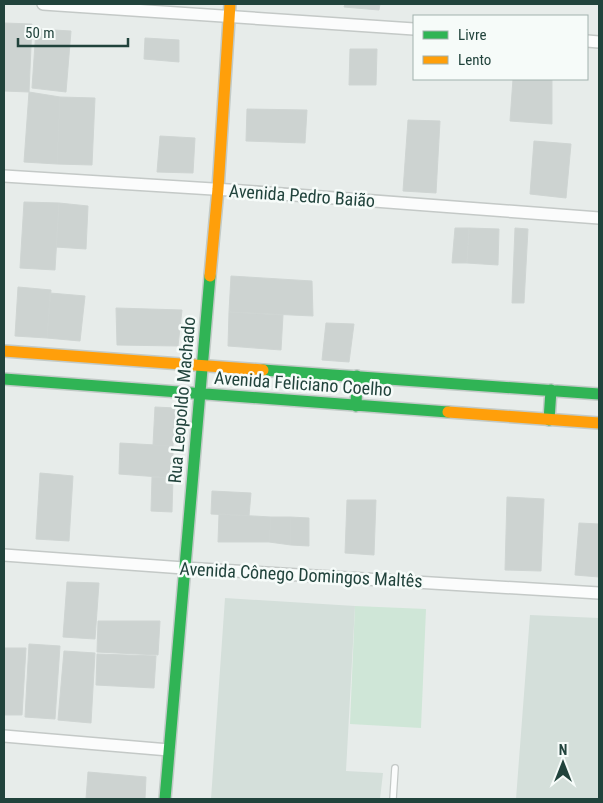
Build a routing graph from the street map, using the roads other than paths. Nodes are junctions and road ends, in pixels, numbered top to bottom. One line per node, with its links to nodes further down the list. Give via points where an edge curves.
1 (43, 4): 3 (street)
2 (230, 4): 3 (street, Rua Leopoldo Machado)
3 (229, 16): 4 (street); 6 (street, Rua Leopoldo Machado)
4 (413, 29)
5 (4, 176): 6 (street, Avenida Pedro Baião)
6 (218, 189): 7 (street, Avenida Pedro Baião); 9 (street, Rua Leopoldo Machado)
7 (599, 218)
8 (4, 351): 9 (street, Avenida Feliciano Coelho)
9 (202, 365): 10 (street, Avenida Feliciano Coelho); 13 (street, Rua Leopoldo Machado)
10 (357, 376): 12 (street, Avenida Feliciano Coelho); 15 (street)
11 (4, 379): 13 (street, Avenida Feliciano Coelho)
12 (551, 390): 14 (street, Avenida Feliciano Coelho); 16 (street)
13 (200, 394): 15 (street, Avenida Feliciano Coelho); 19 (street, Rua Leopoldo Machado)
14 (599, 394)
15 (356, 406): 16 (street, Avenida Feliciano Coelho)
16 (549, 420): 17 (street, Avenida Feliciano Coelho)
17 (599, 423)
18 (4, 554): 19 (street, Avenida Cônego Domingos Maltês)
19 (184, 568): 20 (street, Avenida Cônego Domingos Maltês); 22 (street, Rua Leopoldo Machado)
20 (599, 593)
21 (4, 736): 22 (street)
22 (169, 750): 24 (street, Rua Leopoldo Machado)
23 (395, 768): 25 (lane)
24 (165, 799)
25 (393, 799)

